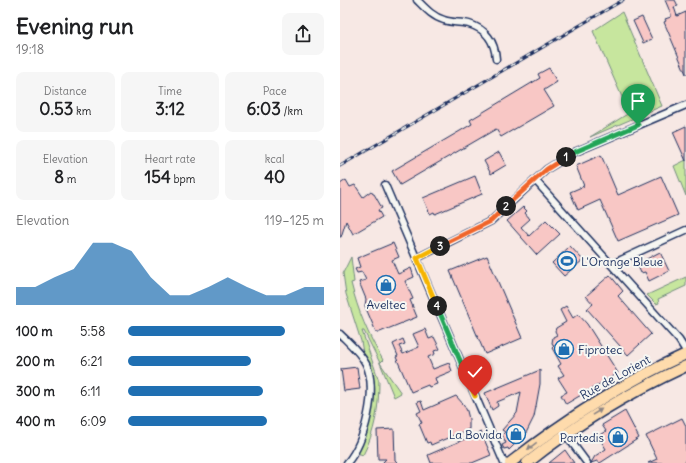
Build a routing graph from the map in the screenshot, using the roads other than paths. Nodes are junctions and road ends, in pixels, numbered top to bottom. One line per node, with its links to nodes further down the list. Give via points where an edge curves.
1 (417, 0): 2 (street, via 439,18 470,24 483,32 491,41)
2 (496, 59)
3 (686, 105): 4 (street, via 577,151 551,166)
4 (535, 180): 7 (street, via 491,221); 8 (street)
5 (384, 185): 7 (street)
6 (686, 230): 8 (street)
7 (417, 258): 15 (street)
8 (612, 264): 10 (street)
9 (340, 334): 14 (street, via 357,350 366,364 370,392 369,410 362,434 353,456)
10 (686, 351)
11 (686, 354): 13 (main road, Rue de Lorient, via 634,380)
12 (686, 366): 13 (main road, Rue de Lorient, one-way to 12)
13 (562, 429): 16 (main road, Rue de Lorient, one-way to 16); 17 (main road, Rue de Lorient); 18 (street)
14 (347, 463)
15 (504, 463)
16 (510, 463)
17 (527, 463)
18 (587, 463)

